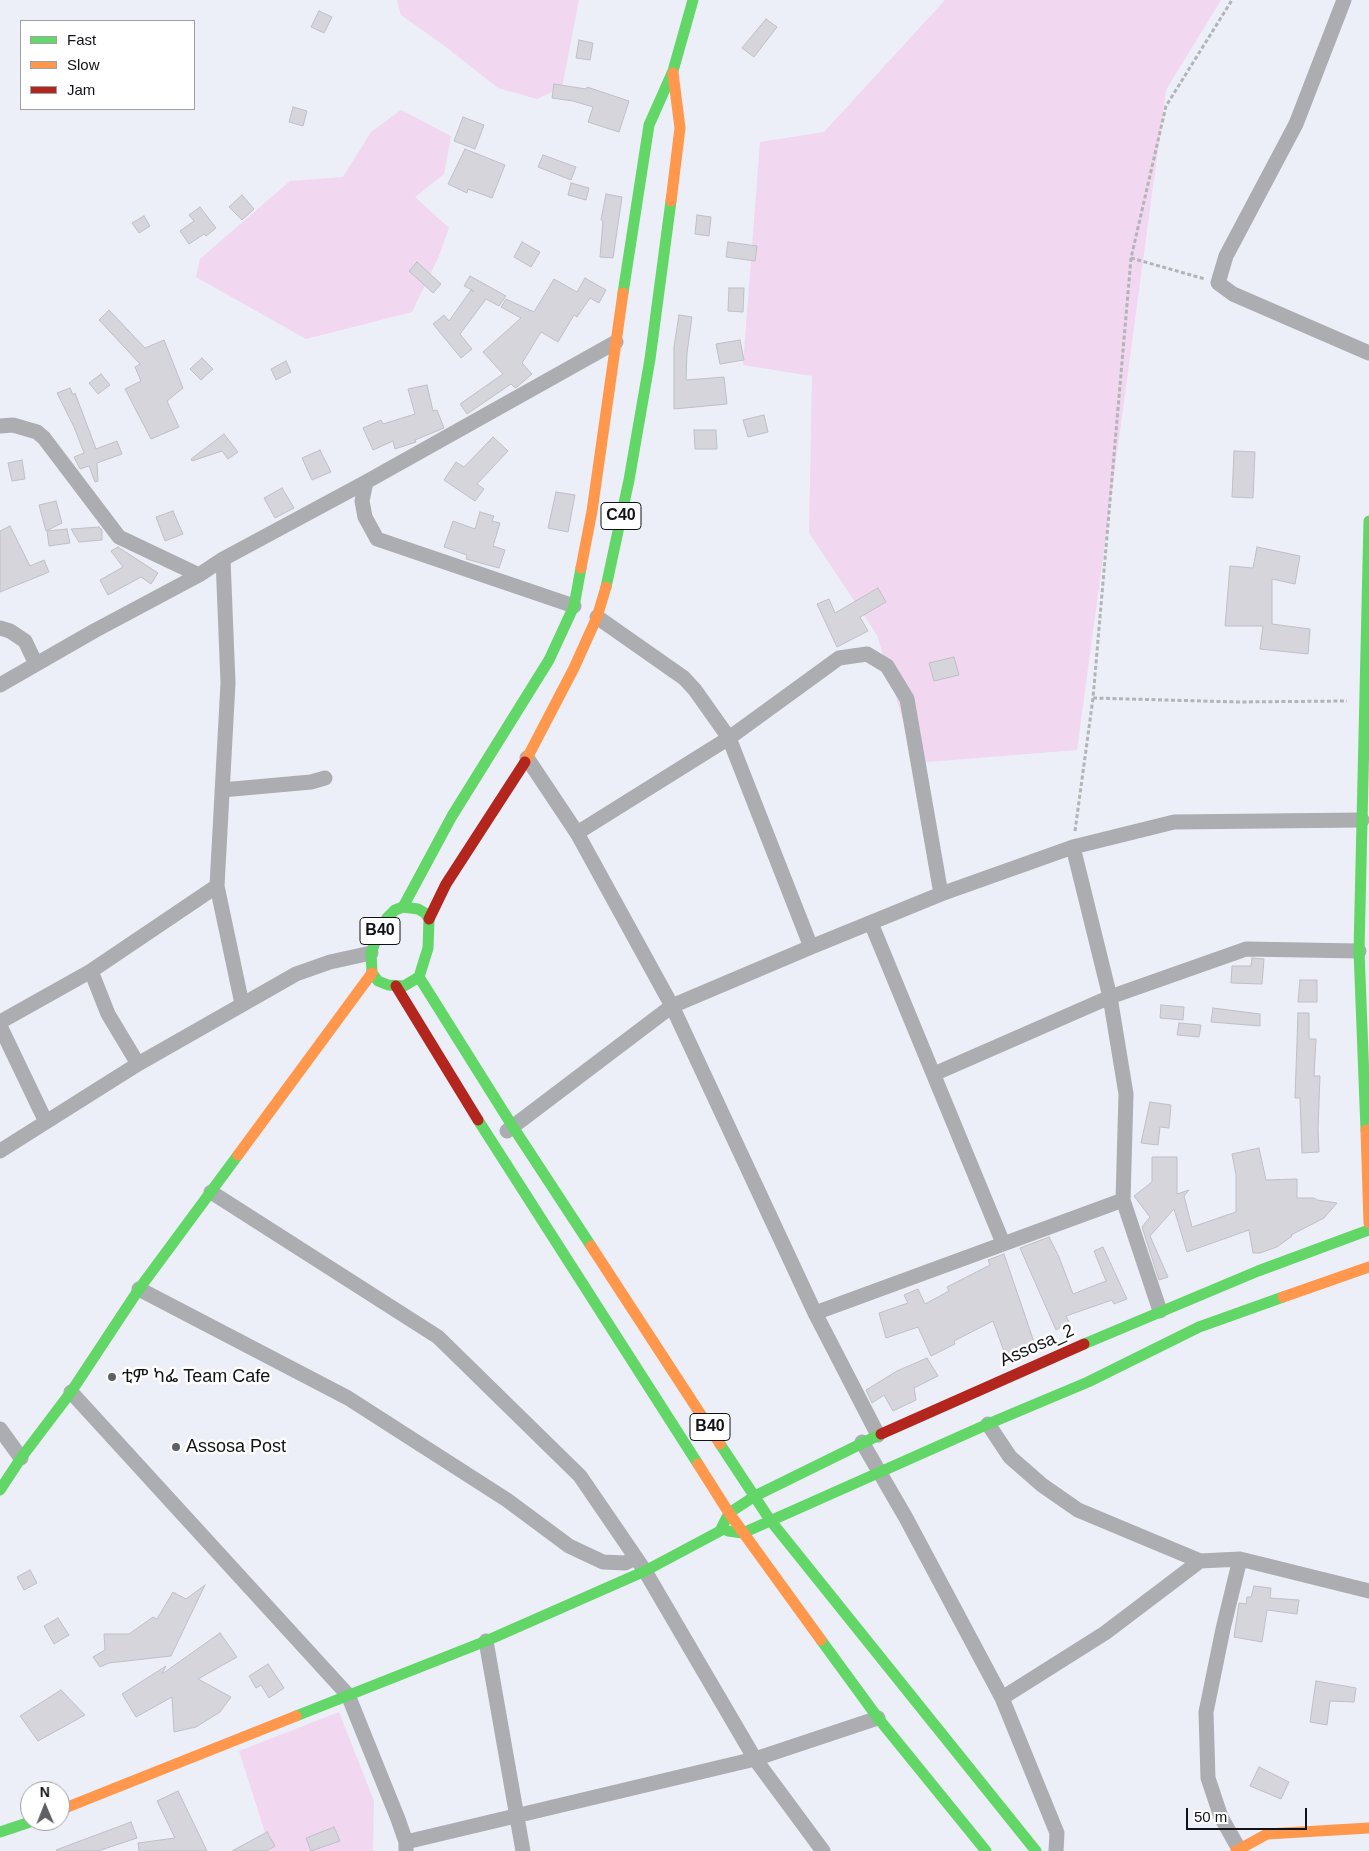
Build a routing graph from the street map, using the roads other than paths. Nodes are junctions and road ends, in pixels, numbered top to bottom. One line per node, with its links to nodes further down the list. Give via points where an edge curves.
1 (693, 0): 3 (main road, C40)
2 (1344, 0): 5 (street, via 1296,124 1226,256 1218,283 1232,294)
3 (673, 71): 4 (main road, C40, via 649,126); 8 (main road, C40, via 680,128 650,359)
4 (616, 342): 7 (street); 8 (main road, C40)
5 (1369, 353)
6 (0, 426): 11 (street, via 38,432 119,536)
7 (366, 482): 10 (street); 12 (street, via 362,501 364,517 377,539)
8 (607, 513): 12 (main road, C40); 13 (main road, C40, via 610,571)
9 (1369, 521): 16 (main road)
10 (223, 559): 11 (street); 21 (street, via 228,683)
11 (198, 575): 15 (street)
12 (574, 606): 28 (main road, C40, via 549,660 452,816)
13 (597, 617): 18 (street, via 684,678); 19 (main road, C40)
14 (0, 628): 15 (street, via 25,642)
15 (36, 664): 17 (street)
16 (1367, 666): 22 (main road)
17 (0, 685)
18 (729, 738): 23 (street); 26 (street, via 839,658 867,654 887,666 907,699); 31 (street)
19 (527, 758): 23 (street); 29 (main road, C40, via 446,884)
20 (325, 778): 21 (street)
21 (222, 790): 25 (street)
22 (1362, 820): 24 (street, via 1174,822); 27 (main road)
23 (577, 833): 40 (street)
24 (1073, 846): 26 (street); 38 (street)
25 (217, 886): 34 (street); 39 (street)
26 (941, 894): 30 (street)
27 (1365, 900): 32 (main road)
28 (403, 907): 29 (main road, B40, via 418,909); 33 (main road, B40, via 387,918)
29 (429, 919): 36 (main road, via 428,948)
30 (871, 923): 31 (street); 44 (street)
31 (811, 947): 40 (street)
32 (1359, 951): 38 (street, via 1246,949); 51 (main road)
33 (371, 954): 35 (main road, B40); 39 (street, via 330,962 296,974)
34 (91, 971): 41 (street); 43 (street, via 108,1014)
35 (372, 973): 37 (main road, via 378,981); 49 (main road)
36 (419, 977): 37 (main road, via 411,983); 46 (main road, B40)
37 (396, 986): 47 (main road, B40)
38 (1110, 997): 44 (street); 50 (street, via 1126,1094)
39 (242, 1004): 43 (street)
40 (672, 1006): 46 (street); 57 (street)
41 (0, 1022)
42 (0, 1026): 45 (street)
43 (138, 1064): 45 (street)
44 (934, 1074): 53 (street)
45 (46, 1122): 48 (street)
46 (513, 1127): 47 (street); 66 (main road, B40)
47 (492, 1142): 67 (main road, B40)
48 (0, 1151)
49 (211, 1192): 55 (main road); 71 (street, via 438,1338 580,1476)
50 (1123, 1200): 53 (street); 56 (street)
51 (1369, 1224)
52 (1369, 1230): 56 (main road, Assosa_2)
53 (1003, 1243): 57 (street)
54 (1369, 1266): 59 (main road, via 1199,1327 1088,1382)
55 (139, 1290): 58 (main road); 71 (street, via 348,1398 507,1500 569,1546 603,1562 625,1563)
56 (1160, 1311): 61 (main road, Assosa_2)
57 (815, 1313): 61 (street)
58 (71, 1392): 63 (main road); 77 (street)
59 (988, 1424): 64 (main road); 73 (street, via 1010,1457 1078,1510)
60 (0, 1429): 63 (street)
61 (878, 1435): 62 (main road, Assosa_2)
62 (862, 1442): 64 (street); 66 (main road, Assosa_2)
63 (22, 1458): 65 (main road)
64 (879, 1472): 68 (main road); 78 (street)
65 (0, 1490)
66 (755, 1496): 67 (main road, Assosa_2); 68 (main road, B40)
67 (729, 1513): 69 (main road); 70 (main road, B40)
68 (770, 1520): 70 (main road); 91 (main road, B40)
69 (720, 1530): 70 (main road); 74 (main road)
70 (743, 1533): 79 (main road, B40)
71 (635, 1558): 74 (street)
72 (1240, 1559): 73 (street); 75 (street); 87 (street, via 1206,1712 1208,1778 1221,1816)
73 (1200, 1561): 78 (street, via 1105,1633)
74 (645, 1571): 76 (main road); 80 (street)
75 (1369, 1592)
76 (486, 1641): 77 (main road); 82 (street)
77 (348, 1695): 81 (main road); 86 (street, via 398,1819)
78 (1002, 1698): 92 (street, via 1057,1833)
79 (878, 1718): 80 (street); 90 (main road, B40)
80 (756, 1759): 82 (street); 89 (street)
81 (70, 1806)
82 (518, 1815): 86 (street); 88 (street)
83 (20, 1826): 85 (main road)
84 (1369, 1828): 87 (main road, via 1267,1834)
85 (0, 1832)
86 (406, 1847)
87 (1238, 1850)
88 (523, 1851)
89 (823, 1851)
90 (986, 1851)
91 (1036, 1851)
92 (1056, 1851)

